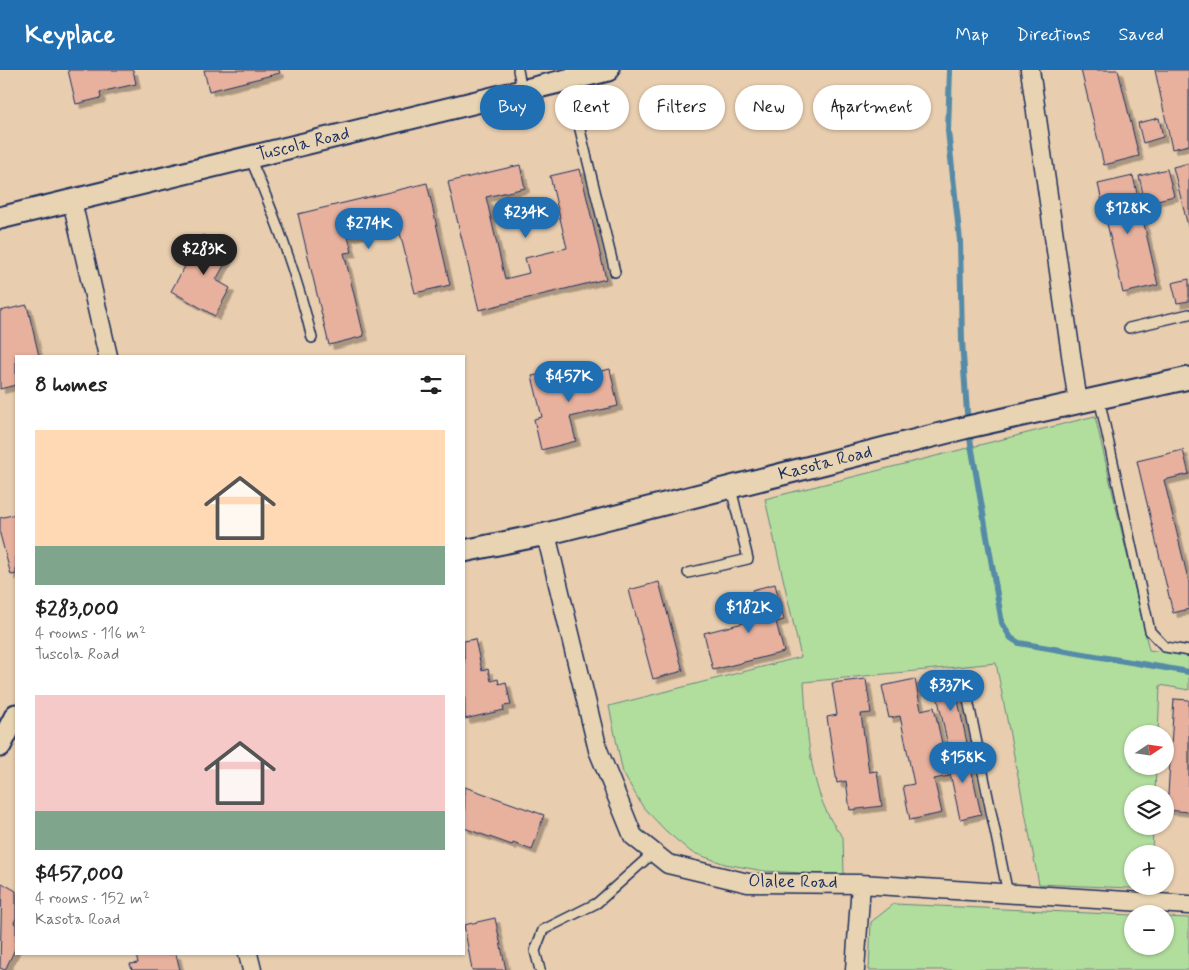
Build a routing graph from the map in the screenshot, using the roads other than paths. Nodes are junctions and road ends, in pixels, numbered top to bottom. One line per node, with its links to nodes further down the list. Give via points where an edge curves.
1 (518, 70): 5 (lane)
2 (608, 70): 4 (street, Tuscola Road)
3 (1030, 70): 18 (street)
4 (568, 80): 6 (street, Tuscola Road); 11 (lane)
5 (521, 85)
6 (545, 85)
7 (480, 100): 8 (street, Tuscola Road)
8 (250, 158): 9 (street, Tuscola Road); 14 (lane, via 285,242)
9 (72, 201): 10 (street, Tuscola Road); 15 (street)
10 (0, 218)
11 (615, 272)
12 (1189, 314): 13 (lane)
13 (1128, 328)
14 (312, 338)
15 (108, 355)
16 (1189, 378): 17 (street, Kasota Road)
17 (1099, 398): 18 (street, Kasota Road); 23 (lane, via 1150,631 1165,647)
18 (1078, 403): 19 (street, Kasota Road, via 968,427)
19 (731, 487): 20 (street, Kasota Road); 22 (lane, via 748,559)
20 (546, 534): 21 (street, Kasota Road); 27 (street, Olalee Road, via 598,750 634,836)
21 (465, 551)
22 (688, 573)
23 (1189, 650)
24 (966, 690): 29 (lane)
25 (15, 717): 26 (street)
26 (0, 746)
27 (654, 852): 28 (street, Olalee Road, via 668,864 748,883); 33 (lane, via 598,903 543,930 535,951)
28 (861, 884): 29 (street, Olalee Road); 34 (street)
29 (1008, 894): 30 (street, Olalee Road)
30 (1189, 905)
31 (248, 955): 32 (street)
32 (252, 970)
33 (540, 970)
34 (854, 970)

